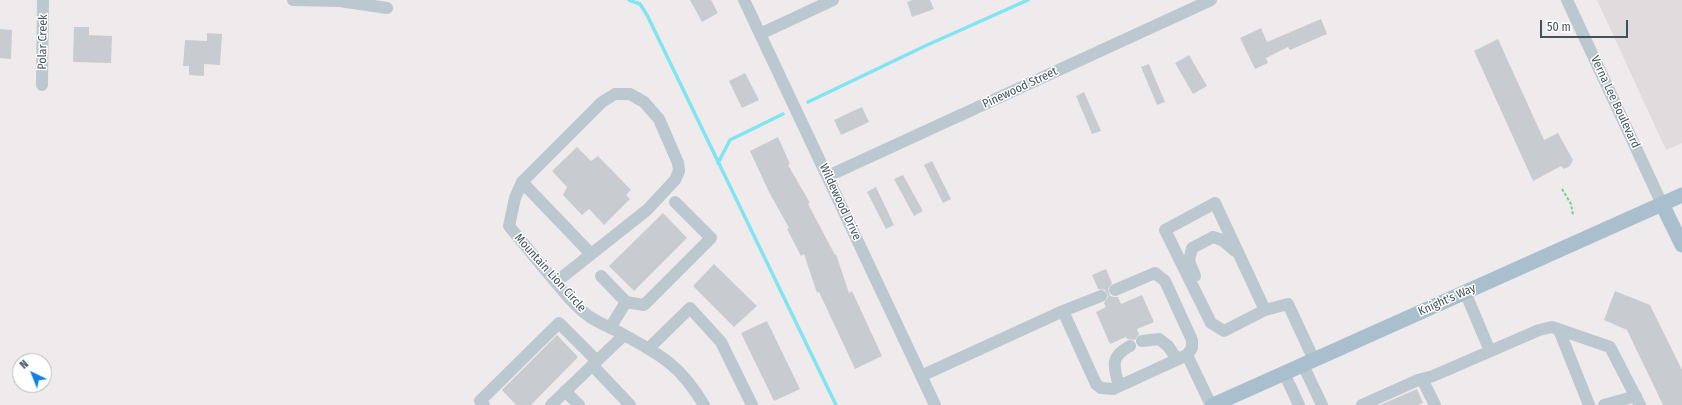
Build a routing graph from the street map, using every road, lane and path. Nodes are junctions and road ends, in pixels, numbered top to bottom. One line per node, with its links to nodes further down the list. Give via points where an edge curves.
1 (44, 0): 9 (street, Polar Creek)
2 (293, 0): 7 (street, via 340,1)
3 (744, 0): 8 (street, Wildewood Drive)
4 (833, 0): 8 (street)
5 (1211, 0): 10 (street, Pinewood Street)
6 (1567, 0): 15 (street, Verna Lee Boulevard)
7 (387, 8)
8 (760, 34): 10 (street, Wildewood Drive)
9 (42, 84)
10 (828, 176): 40 (street, Wildewood Drive)
11 (522, 182): 19 (street); 19 (street, via 602,102 615,94 630,94 644,102 659,119 679,171 675,180 647,210); 21 (street, Mountain Lion Circle, via 515,198 509,226)
12 (1562, 189): 16 (path)
13 (1682, 195): 15 (main road, Knight's Way)
14 (675, 202): 25 (street, via 711,238 644,305)
15 (1662, 204): 17 (main road); 23 (main road, Knight's Way)
16 (1573, 215)
17 (1682, 245)
18 (1238, 253): 26 (street); 28 (street, via 1222,240 1213,237 1192,248 1189,261 1211,307); 28 (street, via 1215,203 1165,230)
19 (591, 254): 21 (street)
20 (601, 276): 25 (street)
21 (556, 282): 29 (street, Mountain Lion Circle, via 576,305)
22 (1115, 290): 36 (street, via 1155,273 1165,281 1192,340 1192,348)
23 (1465, 292): 35 (street); 37 (main road, Knight's Way)
24 (1101, 296): 27 (street)
25 (626, 302): 29 (street)
26 (1265, 310): 28 (street, via 1224,331); 37 (street, via 1288,304)
27 (1063, 311): 40 (street); 42 (street, via 1096,384 1101,388 1113,389)
28 (1211, 323)
29 (610, 328): 31 (street, Mountain Lion Circle)
30 (1559, 330): 35 (street, via 1552,327 1539,330); 44 (street, via 1610,347); 57 (street)
31 (624, 335): 34 (street, Mountain Lion Circle); 38 (street)
32 (1142, 341): 36 (street, via 1159,339)
33 (1130, 346): 42 (street, via 1118,355 1114,366)
34 (649, 348): 49 (street, Mountain Lion Circle, via 680,371); 50 (street, via 690,308 721,342)
35 (1490, 351): 41 (street)
36 (1182, 357): 42 (street); 52 (street)
37 (1308, 362): 39 (main road, Knight's Way); 54 (street)
38 (594, 363): 43 (street); 45 (street, via 559,323 480,402); 48 (street)
39 (1284, 373): 52 (main road, Knight's Way); 53 (street)
40 (921, 376): 51 (street, Wildewood Drive)
41 (1422, 379): 55 (street); 56 (street)
42 (1119, 386)
43 (565, 391): 46 (street); 47 (street)
44 (1638, 401): 58 (street)
45 (484, 405)
46 (551, 405)
47 (579, 405)
48 (630, 405)
49 (704, 405)
50 (752, 405)
51 (935, 405)
52 (1212, 405)
53 (1299, 405)
54 (1322, 405)
55 (1362, 405)
56 (1434, 405)
57 (1589, 405)
58 (1604, 405)

